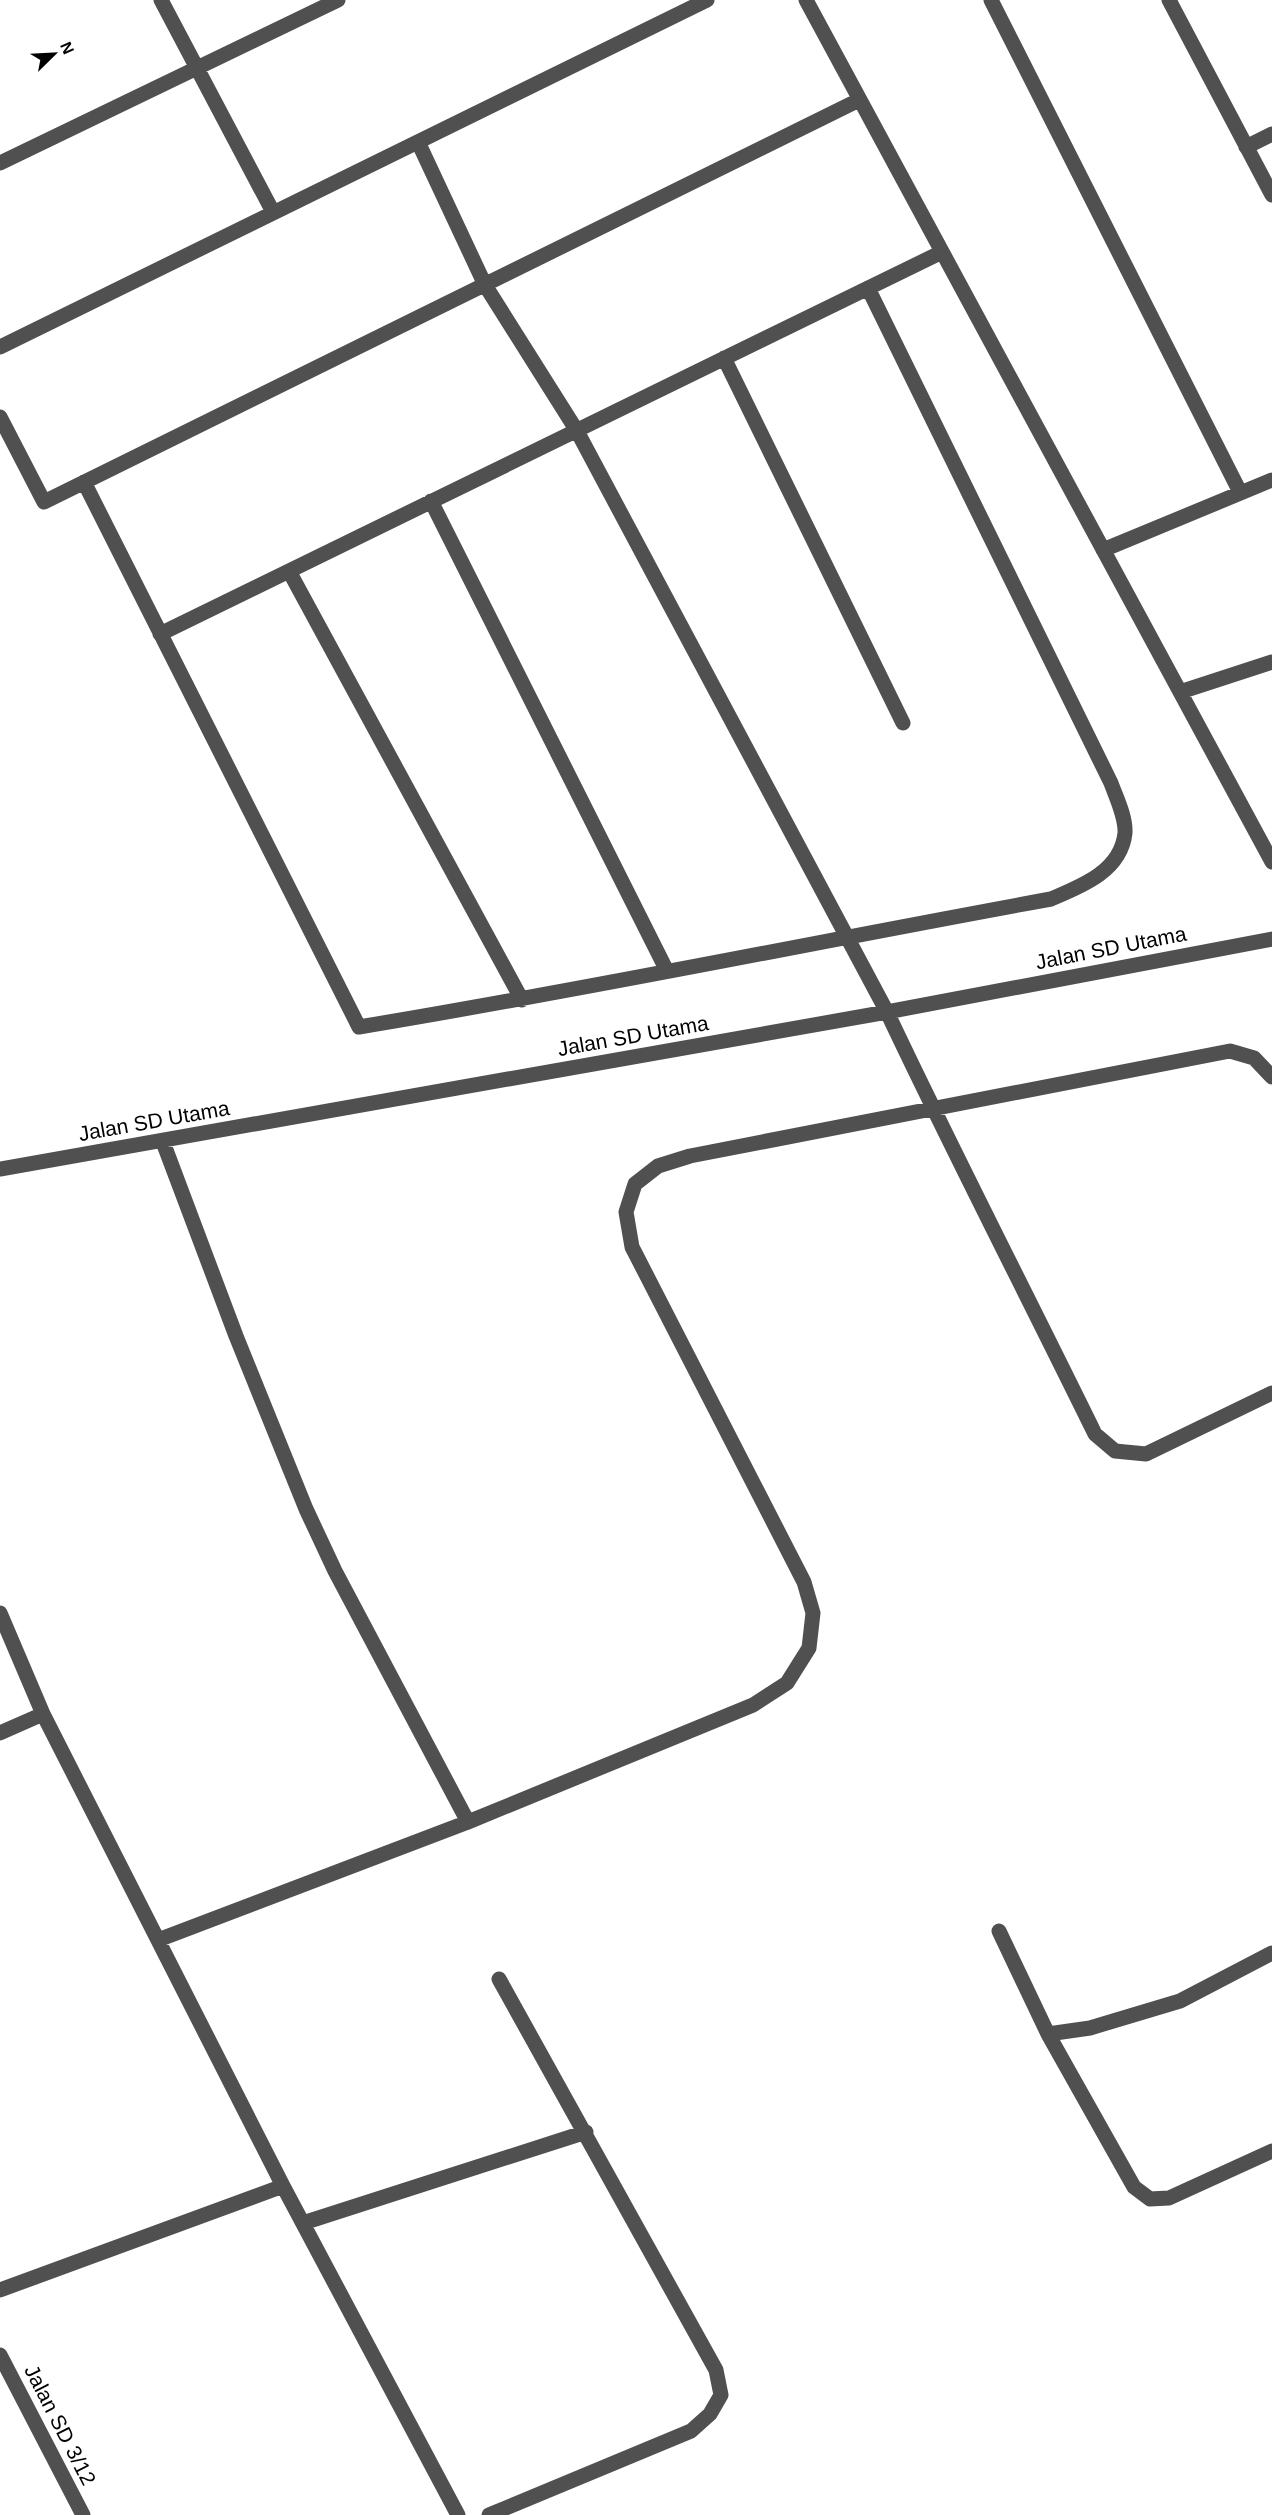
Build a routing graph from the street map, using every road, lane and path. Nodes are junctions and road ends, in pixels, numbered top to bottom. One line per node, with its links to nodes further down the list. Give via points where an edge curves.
1 (162, 0): 7 (street)
2 (338, 0): 7 (street)
3 (707, 0): 10 (street)
4 (806, 0): 8 (street)
5 (991, 0): 24 (street)
6 (1174, 2): 11 (street)
7 (198, 68): 12 (street); 14 (street)
8 (860, 100): 15 (street); 16 (street)
9 (1272, 134): 11 (street)
10 (419, 144): 14 (street); 16 (street)
11 (1246, 147): 13 (street)
12 (0, 163)
13 (1272, 195)
14 (273, 212): 18 (street)
15 (942, 252): 17 (street); 26 (street)
16 (485, 285): 21 (street); 23 (street)
17 (868, 288): 19 (street); 33 (street, via 1111,783 1125,832 1118,854 1104,872 1051,899)
18 (0, 347)
19 (724, 358): 21 (street); 31 (street)
20 (0, 417): 23 (street, via 44,502)
21 (577, 431): 25 (street); 33 (street)
22 (1272, 480): 24 (street)
23 (84, 482): 28 (street)
24 (1240, 492): 26 (street)
25 (431, 501): 27 (street); 35 (street)
26 (1103, 550): 30 (street)
27 (289, 571): 28 (street); 36 (street)
28 (160, 634): 36 (street, via 359,1027)
29 (1272, 662): 30 (street)
30 (1180, 692): 32 (street)
31 (903, 723)
32 (1270, 855)
33 (846, 936): 35 (street); 37 (street)
34 (1272, 939): 37 (street, Jalan SD Utama)
35 (667, 971): 36 (street)
36 (522, 1000)
37 (888, 1012): 39 (street); 40 (street, Jalan SD Utama)
38 (1272, 1077): 39 (street, via 1254,1058 1230,1050)
39 (932, 1107): 42 (street, via 1095,1434 1114,1451 1146,1454); 46 (street, via 690,1156 658,1166 635,1184 626,1212 632,1247 804,1582 813,1613 810,1648 787,1683 753,1705)
40 (164, 1142): 41 (street, Jalan SD Utama); 46 (street, via 306,1509)
41 (0, 1169)
42 (1272, 1393)
43 (0, 1614): 44 (street)
44 (43, 1714): 45 (street); 48 (street)
45 (0, 1733)
46 (468, 1822): 48 (street)
47 (999, 1931): 51 (street)
48 (158, 1940): 54 (street)
49 (1272, 1953): 51 (street, via 1180,2001 1090,2028)
50 (499, 1979): 52 (street)
51 (1048, 2034): 53 (street, via 1134,2187 1149,2199 1169,2198)
52 (586, 2132): 55 (street); 60 (street, via 716,2370 721,2395 710,2414 691,2431)
53 (1272, 2151)
54 (283, 2186): 55 (street); 56 (street)
55 (303, 2223): 59 (street)
56 (0, 2290)
57 (0, 2355): 58 (street, Jalan SD 3/12)
58 (83, 2515)
59 (458, 2515)
60 (489, 2515)

